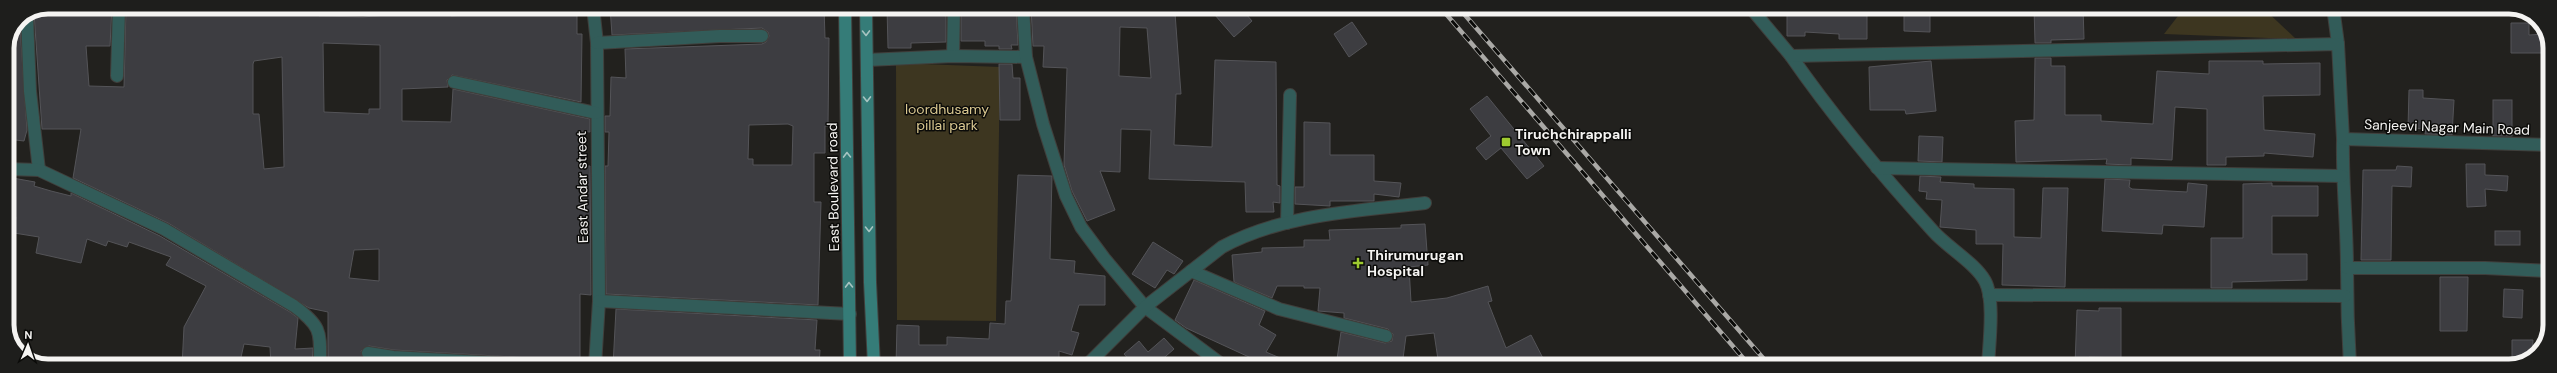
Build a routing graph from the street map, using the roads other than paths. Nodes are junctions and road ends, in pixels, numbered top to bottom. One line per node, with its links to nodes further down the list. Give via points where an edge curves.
1 (119, 14): 17 (street)
2 (594, 14): 11 (street, East Andar street)
3 (845, 14): 36 (main road, East Boulevard road, one-way to 3)
4 (866, 14): 16 (main road, one-way to 16)
5 (954, 14): 13 (street)
6 (1023, 14): 15 (street)
7 (1756, 14): 14 (street)
8 (2334, 14): 12 (street)
9 (27, 21): 25 (street, via 30,92)
10 (762, 36): 11 (street)
11 (597, 43): 20 (street, East Andar street)
12 (2338, 44): 14 (street); 21 (street)
13 (954, 56): 15 (street); 16 (street)
14 (1791, 56): 23 (street, via 1821,100)
15 (1026, 57): 35 (street, via 1043,124 1073,212 1104,258)
16 (867, 60): 43 (main road, one-way to 43)
17 (117, 76)
18 (454, 82): 20 (street)
19 (1290, 95): 28 (street)
20 (596, 113): 34 (street, East Andar street)
21 (2343, 139): 22 (street, Sanjeevi Nagar Main Road); 26 (street)
22 (2543, 145)
23 (1877, 168): 26 (street); 32 (street, via 1934,232 1982,277)
24 (14, 169): 25 (street)
25 (39, 170): 39 (street, via 164,229 294,306 312,320 320,334)
26 (2342, 176): 29 (street)
27 (1425, 203): 28 (street, via 1318,216)
28 (1288, 223): 30 (street, via 1233,241)
29 (2347, 268): 31 (street); 33 (street)
30 (1191, 271): 35 (street); 37 (street, via 1279,309)
31 (2543, 271)
32 (1989, 295): 33 (street); 46 (street)
33 (2345, 296): 47 (street)
34 (599, 301): 36 (street); 41 (street, East Andar street)
35 (1145, 307): 44 (street); 45 (street)
36 (850, 314): 42 (main road, East Boulevard road)
37 (1386, 336)
38 (368, 353): 40 (street)
39 (320, 359)
40 (427, 359)
41 (596, 359)
42 (850, 359)
43 (874, 359)
44 (1093, 359)
45 (1215, 359)
46 (1988, 359)
47 (2350, 359)

